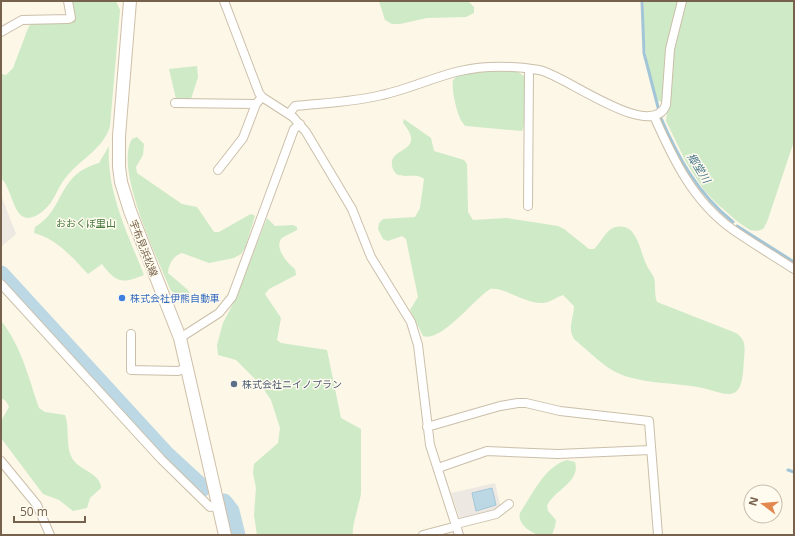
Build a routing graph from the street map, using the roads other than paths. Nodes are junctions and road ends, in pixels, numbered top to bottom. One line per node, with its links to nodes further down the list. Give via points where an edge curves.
1 (68, 1): 5 (street, via 71,18 68,20 22,20)
2 (130, 1): 18 (main road, 宇布見浜松線, via 119,136 121,182)
3 (224, 1): 7 (street)
4 (682, 1): 11 (street, via 670,49 666,106 662,113)
5 (1, 32)
6 (529, 69): 10 (street, via 468,69 382,95 295,106); 11 (street, via 552,74 619,109); 14 (street)
7 (262, 98): 9 (street); 10 (street)
8 (175, 103): 9 (street)
9 (256, 104): 13 (street, via 243,138)
10 (289, 114): 12 (street)
11 (654, 116): 15 (street, via 678,167 709,208 732,229)
12 (300, 124): 18 (street, via 294,129 232,297 219,313); 20 (street, via 352,209 371,257 411,322 418,345)
13 (218, 170)
14 (528, 206)
15 (794, 269)
16 (1, 284): 25 (street, via 165,463 210,507)
17 (131, 334): 19 (street, via 131,370 178,371)
18 (180, 338): 19 (main road, 宇布見浜松線)
19 (187, 368): 25 (main road, 宇布見浜松線)
20 (427, 427): 21 (street, via 500,406 526,403 560,411 649,421); 23 (street)
21 (650, 450): 23 (street, via 546,454 487,451); 31 (street)
22 (1, 461): 27 (street, via 36,505)
23 (438, 468): 26 (street)
24 (508, 504): 26 (street, via 496,514)
25 (218, 505): 28 (main road, 宇布見浜松線)
26 (456, 525): 29 (street); 30 (street)
27 (50, 535)
28 (225, 535)
29 (423, 535)
30 (459, 535)
31 (658, 535)

